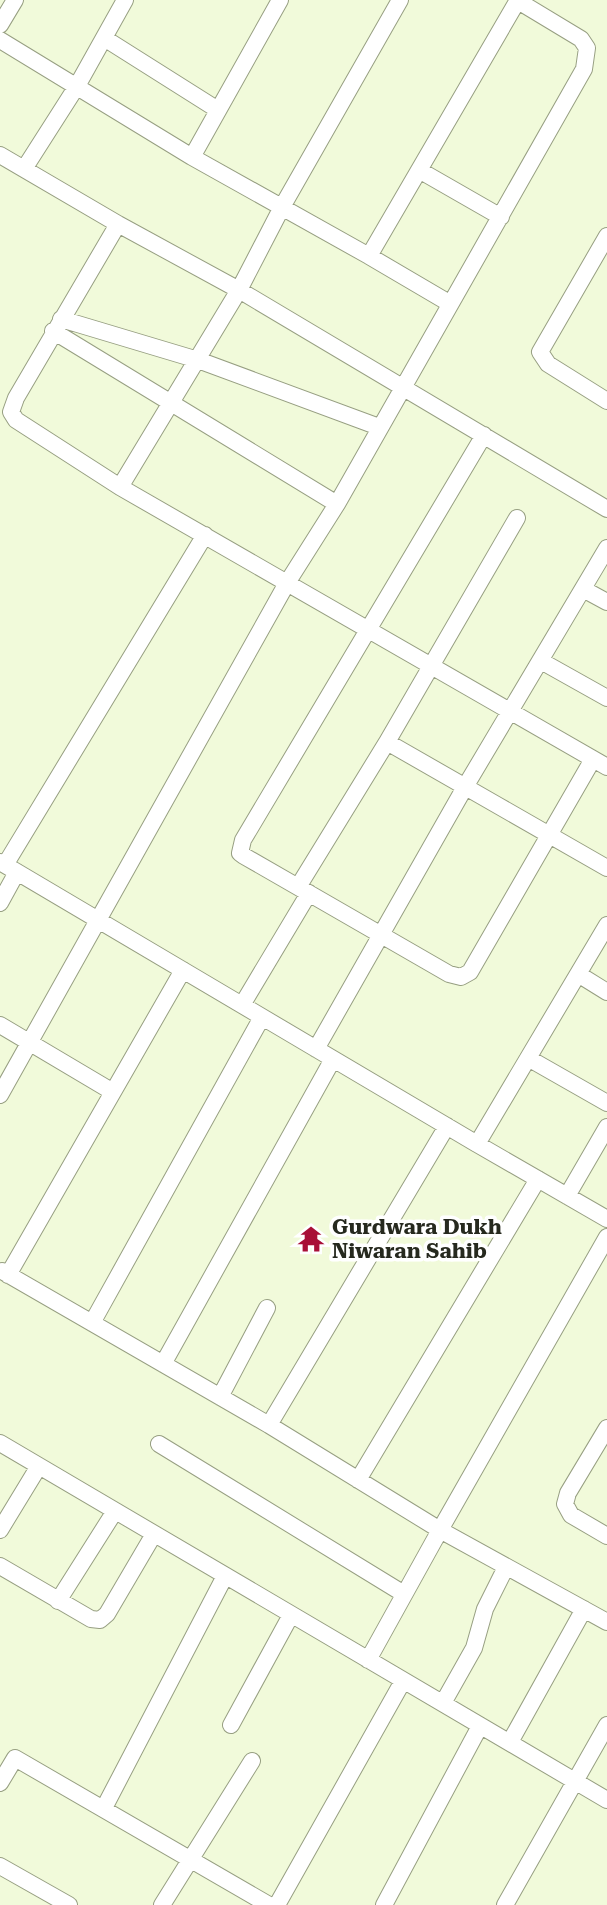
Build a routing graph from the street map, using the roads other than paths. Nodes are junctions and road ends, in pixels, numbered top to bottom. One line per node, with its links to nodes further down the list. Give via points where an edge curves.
1 (15, 0): 6 (street)
2 (125, 0): 7 (street)
3 (280, 0): 10 (street)
4 (400, 0): 15 (street)
5 (518, 1): 14 (street); 16 (street, via 581,40 587,57 579,82)
6 (0, 24)
7 (104, 38): 9 (street); 10 (street)
8 (0, 40): 9 (street)
9 (77, 86): 12 (street); 13 (street)
10 (218, 110): 12 (street)
11 (0, 155): 13 (street)
12 (192, 157): 15 (street)
13 (24, 169): 17 (street)
14 (419, 170): 16 (street); 19 (street)
15 (282, 207): 19 (street); 20 (street)
16 (501, 217): 21 (street)
17 (118, 224): 20 (street); 22 (street)
18 (607, 236): 25 (street, via 540,352 548,364)
19 (369, 256): 21 (street)
20 (239, 290): 23 (street); 24 (street)
21 (449, 303): 24 (street)
22 (57, 325): 23 (street); 26 (street); 29 (street, via 11,412 23,426)
23 (198, 360): 26 (street); 27 (street)
24 (402, 387): 27 (street); 28 (street)
25 (607, 401)
26 (173, 402): 29 (street); 30 (street)
27 (379, 427): 30 (street)
28 (484, 435): 31 (street); 38 (street)
29 (120, 487): 33 (street)
30 (337, 504): 35 (street)
31 (607, 509)
32 (517, 518): 40 (street)
33 (205, 535): 35 (street); 47 (street)
34 (607, 548): 36 (street)
35 (288, 583): 38 (street); 51 (street)
36 (583, 589): 37 (street); 39 (street)
37 (607, 602)
38 (369, 630): 40 (street); 49 (street, via 240,847 244,856)
39 (541, 661): 41 (street); 42 (street)
40 (431, 666): 42 (street); 43 (street)
41 (607, 698)
42 (511, 712): 44 (street); 45 (street)
43 (387, 742): 45 (street); 49 (street)
44 (600, 763): 46 (street)
45 (465, 787): 46 (street); 53 (street)
46 (549, 835): 48 (street); 53 (street, via 461,978)
47 (7, 867): 50 (street); 51 (street)
48 (607, 868)
49 (303, 890): 53 (street); 57 (street)
50 (0, 903)
51 (98, 920): 54 (street); 60 (street)
52 (607, 925): 55 (street)
53 (380, 934): 61 (street)
54 (183, 970): 57 (street); 64 (street)
55 (578, 974): 56 (street); 62 (street)
56 (607, 992)
57 (242, 1005): 58 (street)
58 (262, 1017): 61 (street); 76 (street)
59 (0, 1025): 60 (street)
60 (29, 1042): 64 (street); 65 (street)
61 (316, 1049): 63 (street)
62 (528, 1058): 66 (street); 69 (street)
63 (334, 1059): 67 (street); 77 (street)
64 (113, 1092): 74 (street)
65 (0, 1095)
66 (607, 1102)
67 (447, 1126): 69 (street); 79 (street)
68 (607, 1127): 71 (street)
69 (477, 1144): 70 (street)
70 (537, 1178): 71 (street); 84 (street)
71 (568, 1196): 72 (street)
72 (607, 1219)
73 (607, 1237): 87 (street)
74 (4, 1272): 76 (street)
75 (267, 1308): 78 (street)
76 (92, 1323): 77 (street)
77 (163, 1364): 78 (street)
78 (220, 1397): 79 (street)
79 (269, 1426): 84 (street)
80 (606, 1432): 89 (street, via 565,1504 571,1515)
81 (0, 1443): 83 (street)
82 (159, 1444): 93 (street)
83 (39, 1466): 85 (street); 86 (street)
84 (358, 1480): 87 (street)
85 (115, 1511): 88 (street); 94 (street)
86 (0, 1530)
87 (440, 1530): 91 (street); 93 (street)
88 (155, 1534): 92 (street); 94 (street, via 103,1619 91,1619)
89 (607, 1536)
90 (0, 1566): 94 (street)
91 (506, 1567): 95 (street); 100 (street, via 485,1609 474,1648)
92 (225, 1576): 96 (street); 109 (street)
93 (404, 1594): 98 (street)
94 (58, 1601)
95 (584, 1609): 97 (street); 104 (street)
96 (291, 1615): 98 (street); 101 (street)
97 (607, 1622)
98 (368, 1660): 99 (street)
99 (403, 1681): 100 (street); 115 (street)
100 (443, 1703): 103 (street)
101 (231, 1725)
102 (607, 1725): 106 (street)
103 (480, 1726): 104 (street); 116 (street)
104 (510, 1742): 106 (street)
105 (252, 1761): 110 (street)
106 (574, 1782): 108 (street); 117 (street)
107 (0, 1783): 109 (street, via 15,1758)
108 (607, 1800)
109 (104, 1808): 110 (street)
110 (189, 1859): 113 (street); 114 (street)
111 (0, 1866): 112 (street)
112 (69, 1905)
113 (162, 1905)
114 (269, 1905)
115 (277, 1905)
116 (384, 1905)
117 (505, 1905)

